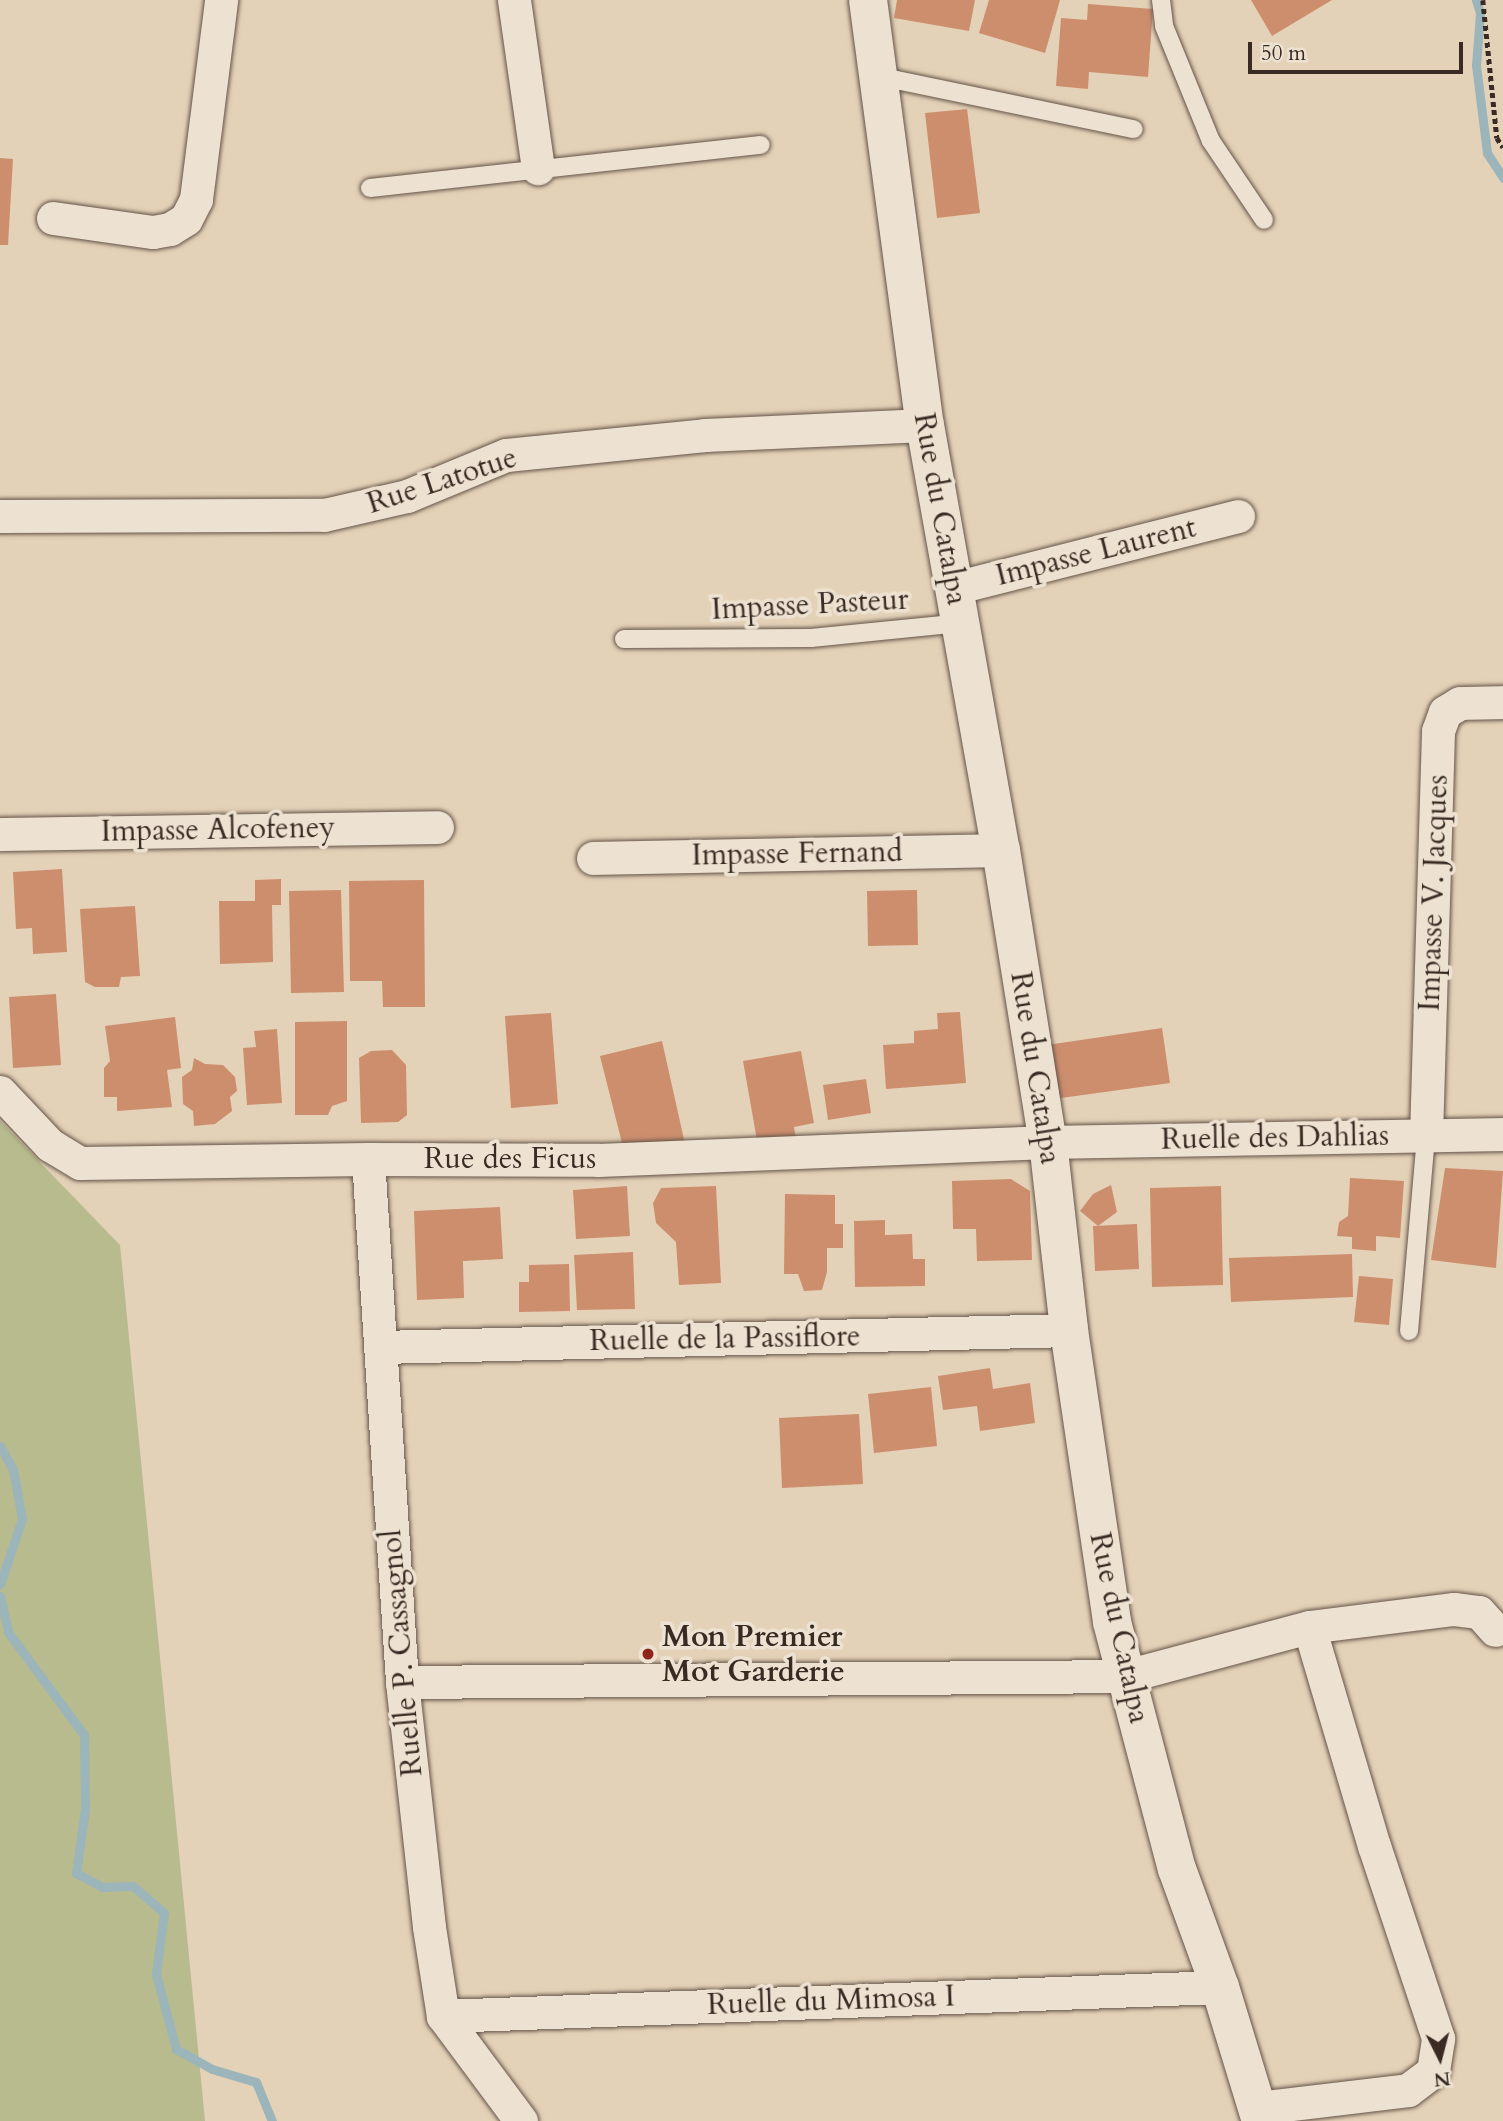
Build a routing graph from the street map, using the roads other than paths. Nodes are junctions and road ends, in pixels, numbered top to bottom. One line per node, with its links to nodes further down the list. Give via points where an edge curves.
1 (221, 0): 10 (street, via 196,199 186,219 153,232)
2 (514, 0): 8 (street)
3 (868, 0): 5 (street, Rue du Catalpa)
4 (1161, 0): 11 (lane, via 1164,26 1211,141)
5 (877, 76): 6 (lane); 12 (street, Rue du Catalpa)
6 (1134, 129)
7 (761, 145): 8 (lane)
8 (538, 168): 9 (lane)
9 (370, 188)
10 (53, 218)
11 (1264, 220)
12 (925, 425): 13 (street, Rue Latotue, via 705,435 506,455 407,496 324,515); 15 (street, Rue du Catalpa)
13 (0, 516)
14 (1238, 516): 15 (street, Impasse Laurent)
15 (958, 607): 16 (lane, Impasse Pasteur, via 811,638); 20 (street, Rue du Catalpa)
16 (624, 639)
17 (1503, 702): 24 (street, Impasse V. Jacques, via 1460,703 1445,712 1438,731)
18 (437, 827): 19 (street, Impasse Alcofeney)
19 (0, 834)
20 (1001, 850): 21 (street, Impasse Fernand); 25 (street, Rue du Catalpa)
21 (593, 858)
22 (0, 1092): 26 (street, Rue des Ficus, via 50,1145 80,1163)
23 (1503, 1134): 24 (street, Ruelle des Dahlias)
24 (1426, 1136): 25 (street, Ruelle des Dahlias); 28 (lane)
25 (1048, 1142): 26 (street, Rue des Ficus, via 598,1160); 27 (street, Rue du Catalpa)
26 (368, 1159): 29 (street, Ruelle P. Cassagnol)
27 (1069, 1330): 29 (street, Ruelle de la Passiflore); 32 (street, Rue du Catalpa, via 1112,1622)
28 (1409, 1331)
29 (380, 1347): 33 (street, Ruelle P. Cassagnol)
30 (1309, 1627): 31 (street, via 1454,1609 1479,1612); 32 (street); 36 (street, via 1374,1846 1438,2038 1433,2071 1408,2090)
31 (1495, 1630)
32 (1126, 1676): 33 (street); 34 (street, Rue du Catalpa, via 1177,1869)
33 (402, 1682): 35 (street, Ruelle P. Cassagnol)
34 (1220, 1987): 35 (street, Ruelle du Mimosa I); 36 (street, Rue du Catalpa)
35 (443, 2016): 37 (street, Ruelle P. Cassagnol)
36 (1260, 2115)
37 (521, 2121)

